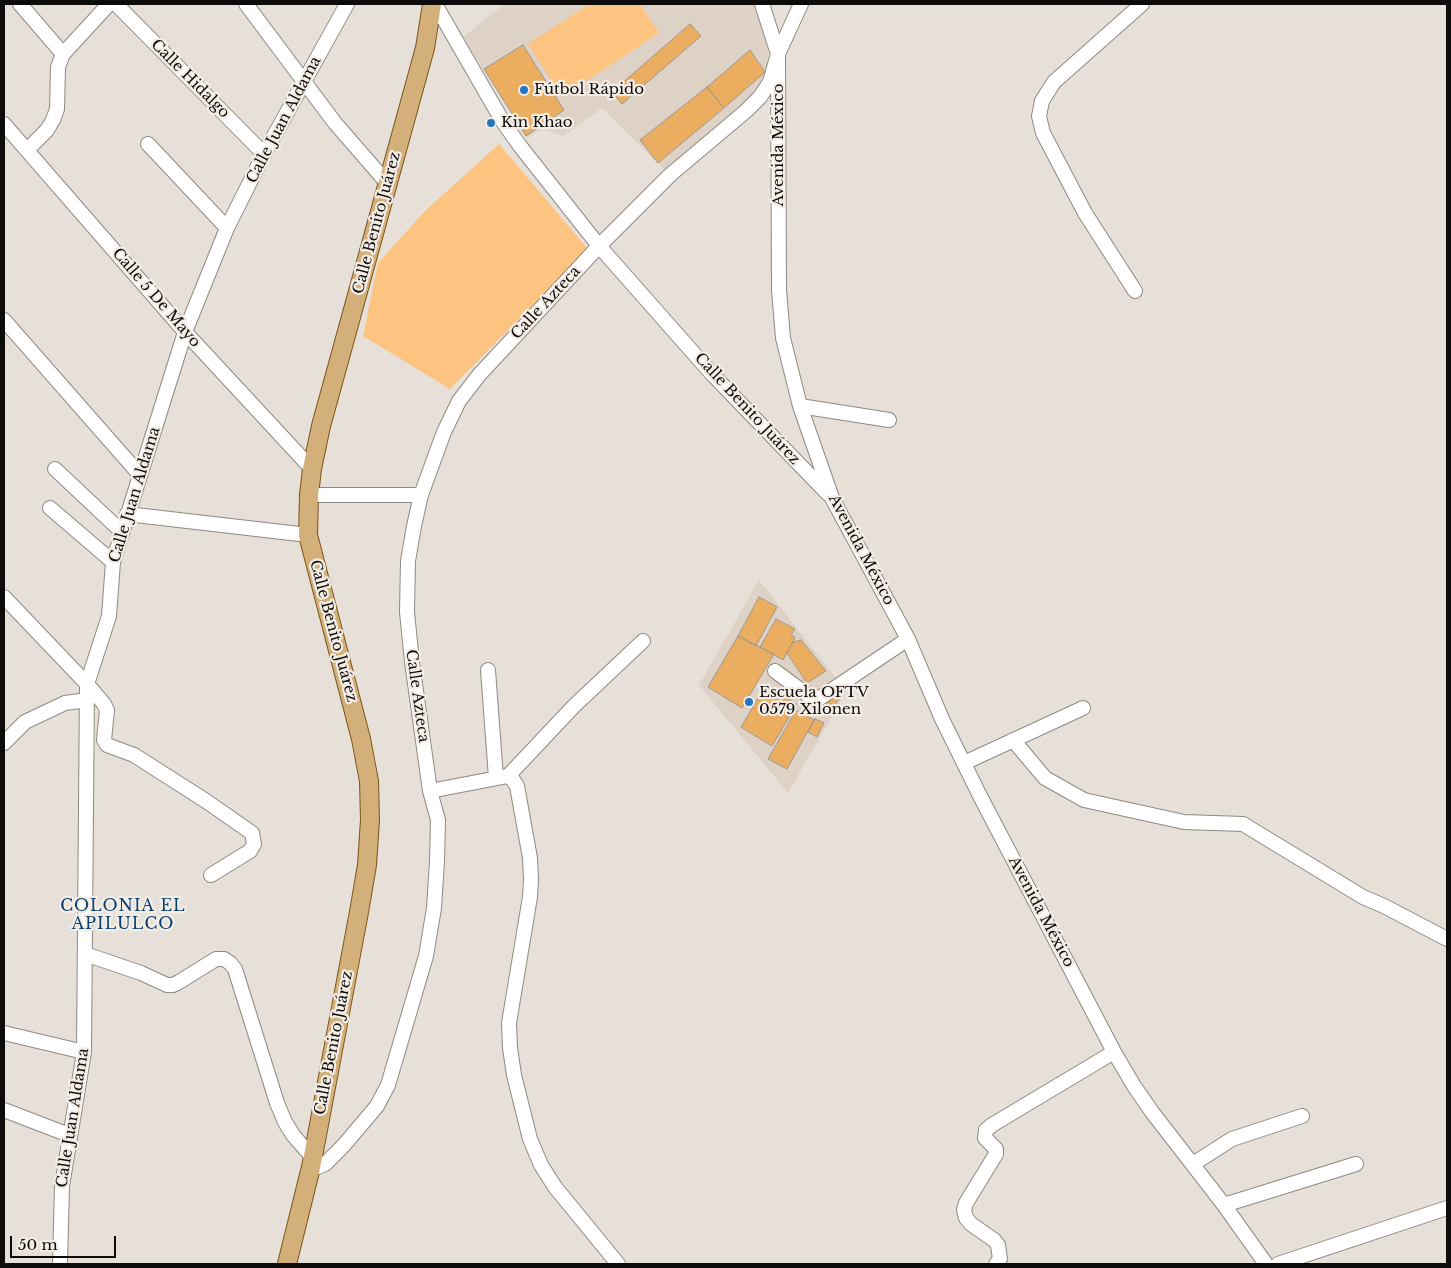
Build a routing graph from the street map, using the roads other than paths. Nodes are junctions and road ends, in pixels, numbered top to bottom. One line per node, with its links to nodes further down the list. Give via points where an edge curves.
1 (20, 4): 10 (street)
2 (109, 4): 10 (street)
3 (116, 4): 16 (street, Calle Hidalgo)
4 (246, 4): 12 (street)
5 (347, 4): 12 (street, Calle Juan Aldama)
6 (434, 4): 17 (main road, Calle Benito Juárez); 19 (street, Calle Benito Juárez, via 503,122)
7 (762, 4): 11 (street, Avenida México)
8 (802, 4): 11 (street, Calle Azteca)
9 (1142, 4): 20 (street, via 1054,82 1042,101 1039,116 1043,132 1085,213)
10 (64, 54): 15 (street, via 58,67 57,109 53,120)
11 (778, 54): 19 (street, Calle Azteca, via 770,82 760,97 670,175); 23 (street, Avenida México, via 783,338)
12 (305, 81): 16 (street, Calle Juan Aldama); 17 (street, via 335,123)
13 (4, 124): 15 (street, Calle 5 De Mayo)
14 (148, 144): 18 (street)
15 (27, 150): 22 (street, Calle 5 De Mayo)
16 (264, 154): 18 (street, Calle Juan Aldama)
17 (388, 184): 26 (main road, Calle Benito Juárez)
18 (227, 228): 22 (street, Calle Juan Aldama)
19 (599, 246): 29 (street, Calle Azteca, via 479,375 459,401); 30 (street, Calle Benito Juárez, via 712,374)
20 (1135, 291)
21 (4, 320): 27 (street)
22 (185, 332): 26 (street, Calle 5 De Mayo); 27 (street, Calle Juan Aldama)
23 (800, 406): 24 (street); 30 (street, Avenida México)
24 (889, 420)
25 (55, 469): 33 (street)
26 (312, 469): 28 (main road, Calle Benito Juárez)
27 (140, 475): 32 (street, Calle Juan Aldama)
28 (309, 494): 29 (street); 34 (main road, Calle Benito Juárez)
29 (421, 495): 48 (street, Calle Azteca, via 408,561 407,612)
30 (832, 498): 37 (street, Avenida México)
31 (50, 508): 35 (street)
32 (127, 514): 33 (street, Calle Juan Aldama); 34 (street)
33 (122, 532): 35 (street, Calle Juan Aldama)
34 (308, 535): 58 (main road, Calle Benito Juárez, via 362,739 369,781 370,820 367,865)
35 (113, 562): 41 (street, Calle Juan Aldama, via 109,616)
36 (4, 596): 41 (street)
37 (908, 639): 40 (street, via 820,698 810,698); 46 (street, Avenida México)
38 (643, 641): 47 (street)
39 (488, 670): 47 (street)
40 (775, 671)
41 (87, 684): 42 (street, Calle Juan Aldama); 49 (street, via 107,710 104,740 107,745 134,755 252,833 254,844 250,851)
42 (87, 700): 45 (street, via 65,703 25,722); 51 (street, Calle Juan Aldama)
43 (1083, 708): 44 (street)
44 (1014, 740): 46 (street); 50 (street, via 1045,778 1084,800 1184,822 1243,824 1363,897)
45 (4, 743)
46 (964, 763): 54 (street, Avenida México)
47 (502, 777): 48 (street); 65 (street, via 513,780 517,786 531,879 509,1023 514,1075 530,1139 541,1165)
48 (430, 791): 58 (street, Calle Azteca, via 438,820 434,908 426,956 388,1085 377,1106 344,1145 325,1164 318,1167)
49 (211, 875)
50 (1447, 939)
51 (85, 954): 53 (street, Calle Juan Aldama); 58 (street, via 166,985 179,982 216,959 230,963 235,969 285,1122)
52 (4, 1033): 53 (street)
53 (84, 1052): 57 (street, Calle Juan Aldama)
54 (1114, 1052): 59 (street, Avenida México, via 1143,1099); 66 (street, via 986,1130 985,1138 996,1149 996,1154 964,1210 971,1224 998,1246 1000,1258)
55 (4, 1110): 57 (street)
56 (1302, 1116): 59 (street, via 1232,1139)
57 (69, 1135): 63 (street, Calle Juan Aldama, via 62,1186)
58 (312, 1162): 64 (main road, Calle Benito Juárez)
59 (1193, 1164): 61 (street, Avenida México)
60 (1356, 1164): 61 (street)
61 (1224, 1205): 67 (street, Avenida México)
62 (1447, 1208): 68 (street)
63 (60, 1264)
64 (287, 1264)
65 (618, 1264)
66 (996, 1264)
67 (1266, 1264)
68 (1278, 1264)

